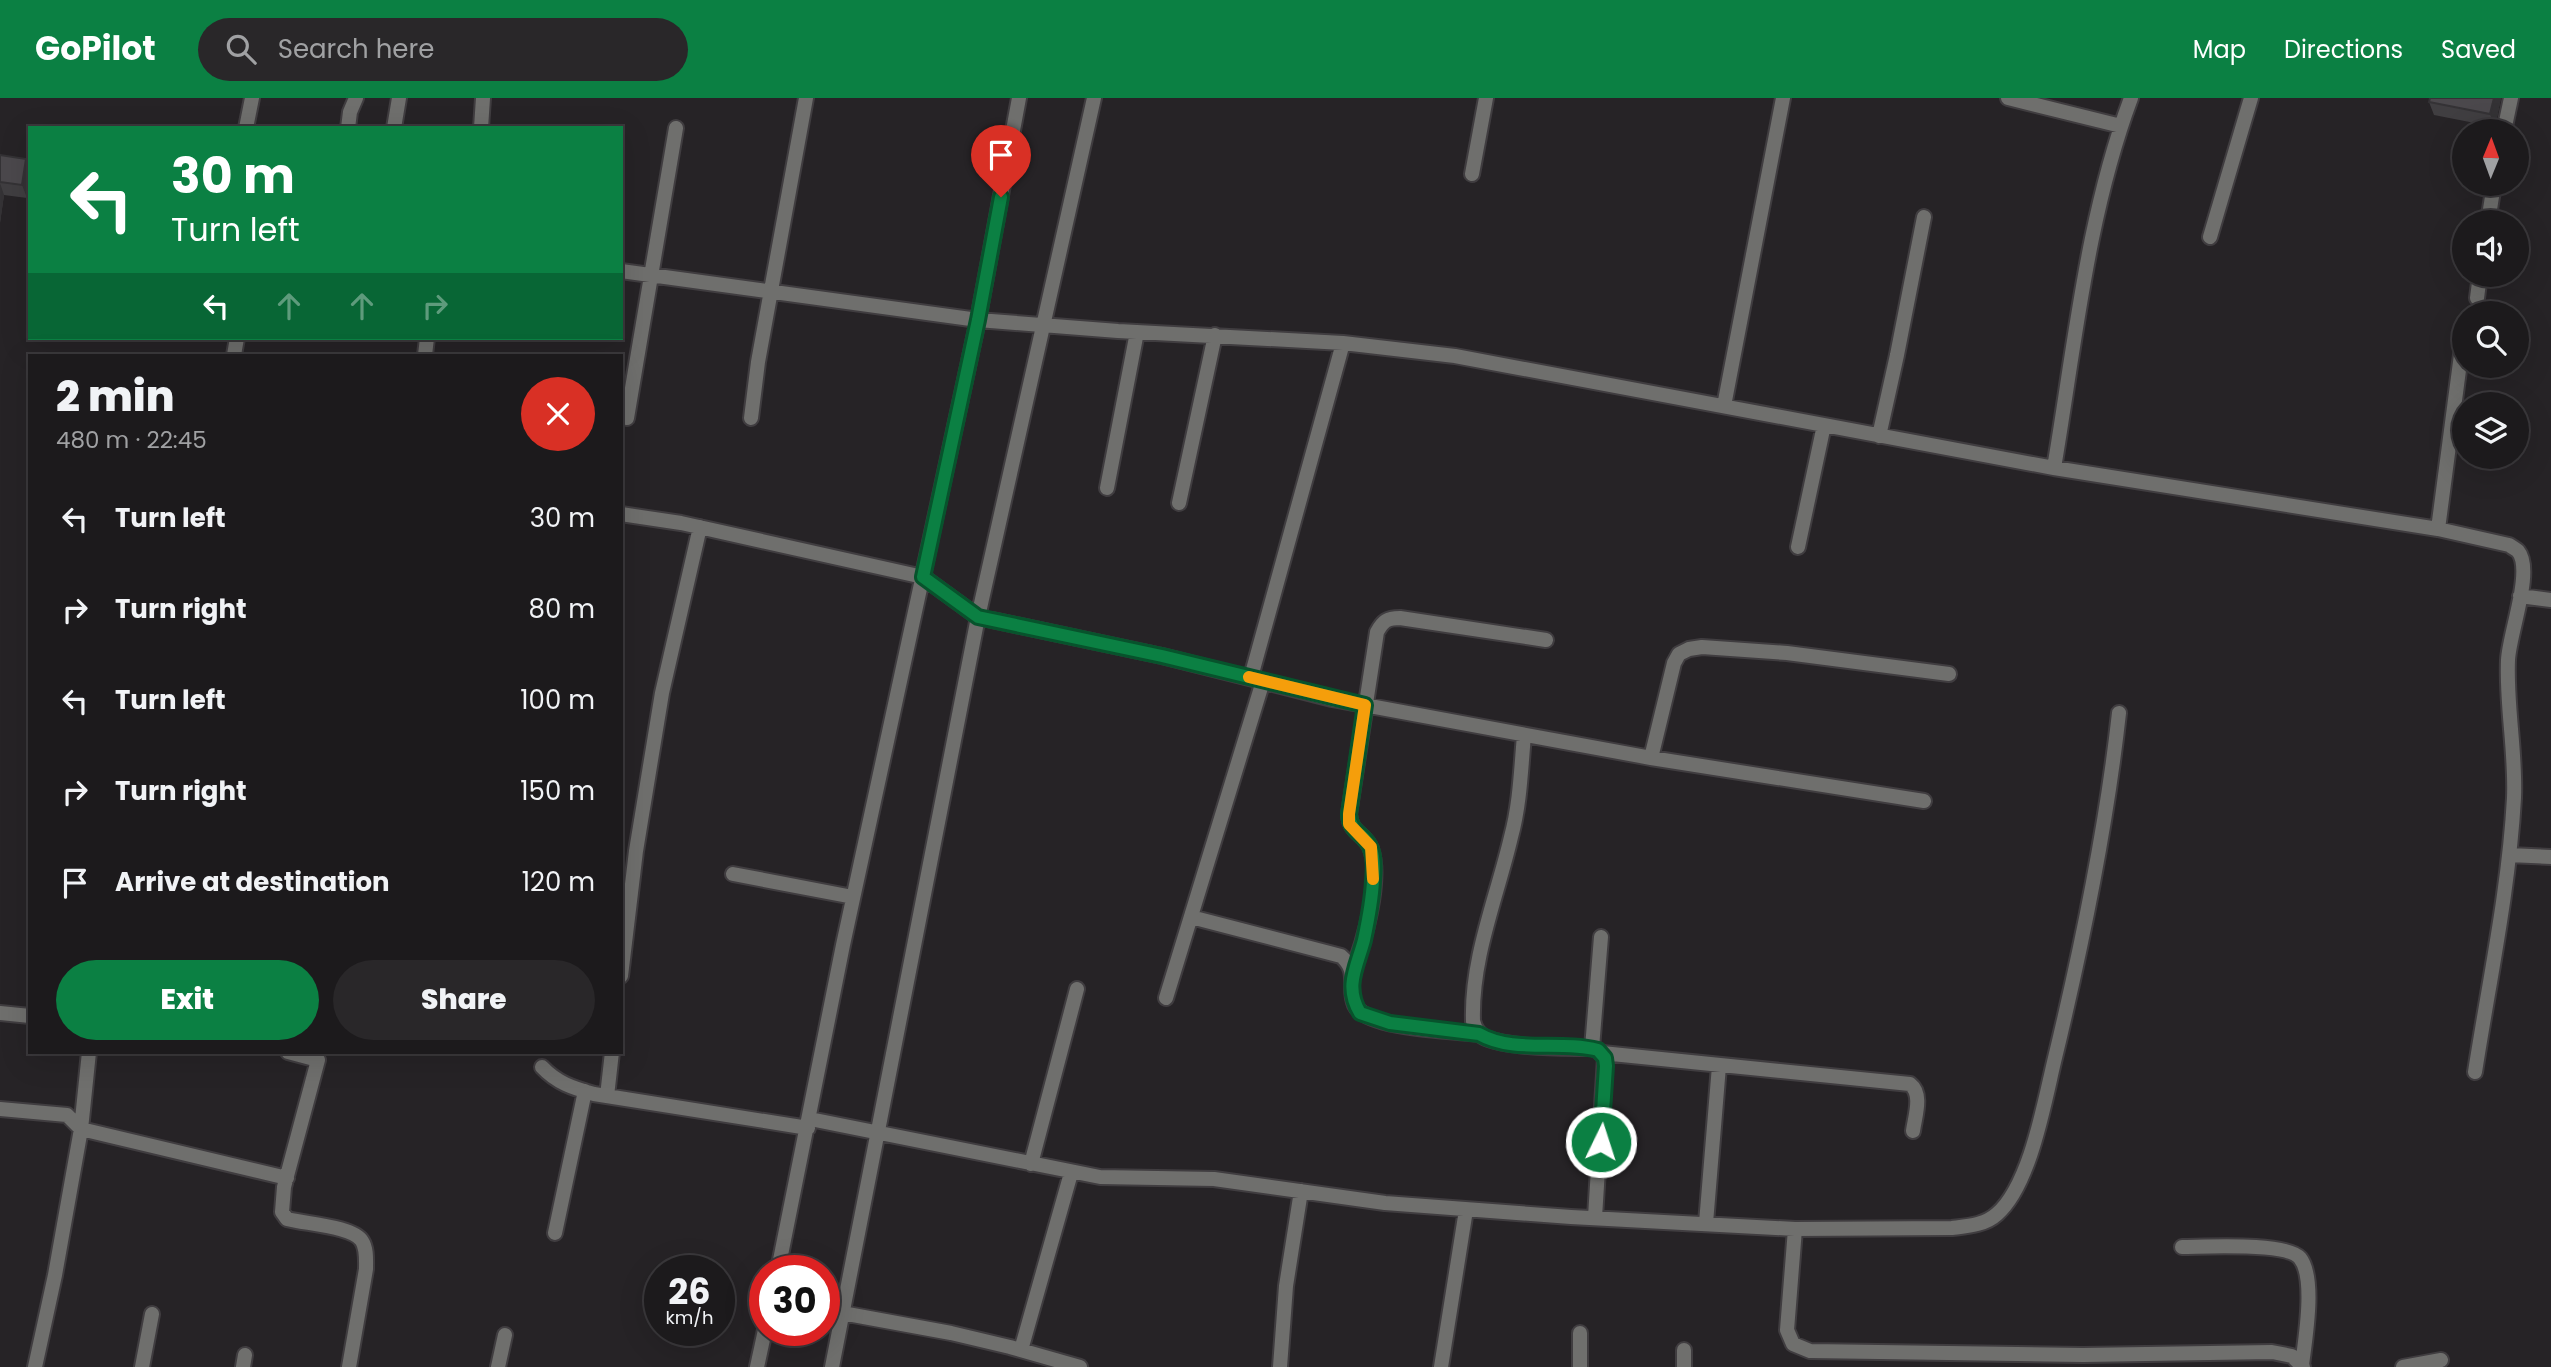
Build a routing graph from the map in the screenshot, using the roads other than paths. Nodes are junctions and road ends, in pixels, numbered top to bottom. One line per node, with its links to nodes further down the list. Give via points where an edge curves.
1 (251, 98): 15 (street)
2 (356, 98): 16 (street)
3 (399, 98): 17 (street)
4 (483, 98): 18 (street)
5 (806, 98): 27 (street)
6 (1019, 98): 29 (street)
7 (1094, 98): 30 (street)
8 (1486, 98): 21 (street)
9 (1783, 98): 35 (street)
10 (2008, 98): 19 (street)
11 (2131, 98): 19 (street)
12 (2251, 98): 23 (street)
13 (2511, 98): 14 (street)
14 (2507, 119)
15 (246, 126)
16 (348, 126)
17 (394, 126)
18 (481, 126)
19 (2121, 126): 40 (street, via 2088,261)
20 (676, 128): 25 (street)
21 (1472, 174)
22 (1924, 217): 39 (street)
23 (2210, 237)
24 (623, 271): 25 (street)
25 (650, 275): 27 (street); 36 (street)
26 (2478, 287): 28 (street)
27 (771, 292): 29 (street); 37 (street)
28 (2477, 298)
29 (978, 320): 30 (street); 47 (street)
30 (1042, 325): 31 (street); 50 (street)
31 (1137, 332): 32 (street); 41 (street)
32 (1215, 335): 33 (street); 42 (street)
33 (1343, 343): 35 (street, via 1455,356); 53 (street)
34 (2458, 378): 45 (street)
35 (1724, 407): 38 (street)
36 (627, 418)
37 (751, 418)
38 (1824, 425): 39 (street); 46 (street)
39 (1879, 436): 40 (street)
40 (2054, 468): 45 (street)
41 (1107, 488)
42 (1179, 503)
43 (623, 514): 44 (street)
44 (700, 527): 47 (street); 61 (street)
45 (2438, 529): 48 (street, via 2518,550 2523,572)
46 (1798, 547)
47 (923, 577): 50 (street); 63 (street)
48 (2520, 596): 49 (street); 59 (street, via 2507,670 2514,766)
49 (2551, 600)
50 (978, 617): 53 (street); 86 (street)
51 (1546, 640): 54 (street, via 1390,618 1377,632)
52 (1949, 674): 57 (street, via 1740,649 1689,649 1674,663)
53 (1257, 679): 54 (street); 64 (street)
54 (1365, 705): 56 (street); 67 (street, via 1349,824 1371,847 1374,862 1367,928)
55 (2119, 713): 94 (street, via 2102,844 2082,940 2039,1124 2013,1193 1997,1214 1977,1224)
56 (1524, 735): 57 (street); 72 (street, via 1512,835 1478,970 1473,1009)
57 (1651, 758): 58 (street)
58 (1924, 801)
59 (2509, 855): 60 (street); 79 (street)
60 (2551, 857)
61 (628, 860): 66 (street)
62 (733, 874): 63 (street)
63 (853, 897): 83 (street)
64 (1191, 917): 67 (street, via 1334,953 1349,962); 69 (street)
65 (1601, 937): 73 (street)
66 (623, 943)
67 (1352, 972): 72 (street, via 1354,1003 1360,1013 1390,1023)
68 (1077, 989): 87 (street)
69 (1166, 998)
70 (0, 1013): 71 (street)
71 (28, 1016)
72 (1479, 1034): 73 (street, via 1513,1043)
73 (1597, 1051): 77 (street); 92 (street, via 1606,1066)
74 (89, 1054): 84 (street)
75 (296, 1054): 89 (street, via 318,1060)
76 (612, 1054): 81 (street)
77 (1719, 1066): 85 (street, via 1910,1084 1917,1095); 93 (street)
78 (542, 1067): 80 (street, via 553,1078)
79 (2475, 1072)
80 (585, 1091): 81 (street); 95 (street)
81 (607, 1096): 83 (street)
82 (0, 1108): 84 (street, via 67,1115)
83 (809, 1124): 86 (street); 97 (street)
84 (81, 1129): 89 (street); 109 (street)
85 (1913, 1131)
86 (878, 1133): 87 (street); 98 (street)
87 (1031, 1164): 88 (street)
88 (1071, 1172): 90 (street, via 1130,1178 1214,1178); 103 (street)
89 (287, 1178): 111 (street, via 282,1200 287,1219 351,1232 362,1240 366,1269)
90 (1301, 1191): 91 (street); 116 (street, via 1286,1286)
91 (1466, 1210): 92 (street); 117 (street)
92 (1595, 1217): 93 (street)
93 (1706, 1223): 94 (street)
94 (1795, 1229): 105 (street, via 1787,1321 1793,1344 1810,1351)
95 (555, 1233)
96 (2182, 1247): 108 (street, via 2266,1247 2298,1255 2306,1269)
97 (781, 1255)
98 (842, 1313): 103 (street); 114 (street)
99 (152, 1314): 110 (street)
100 (1580, 1333): 118 (street)
101 (505, 1335): 112 (street)
102 (762, 1346): 113 (street)
103 (1021, 1350): 115 (street)
104 (1684, 1350): 119 (street)
105 (1980, 1360): 107 (street)
106 (2441, 1360): 120 (street)
107 (2038, 1361): 108 (street, via 2272,1352 2292,1356)
108 (2303, 1366)
109 (35, 1367)
110 (142, 1367)
111 (349, 1367)
112 (498, 1367)
113 (757, 1367)
114 (832, 1367)
115 (1080, 1367)
116 (1280, 1367)
117 (1441, 1367)
118 (1580, 1367)
119 (1684, 1367)
120 (2403, 1367)

